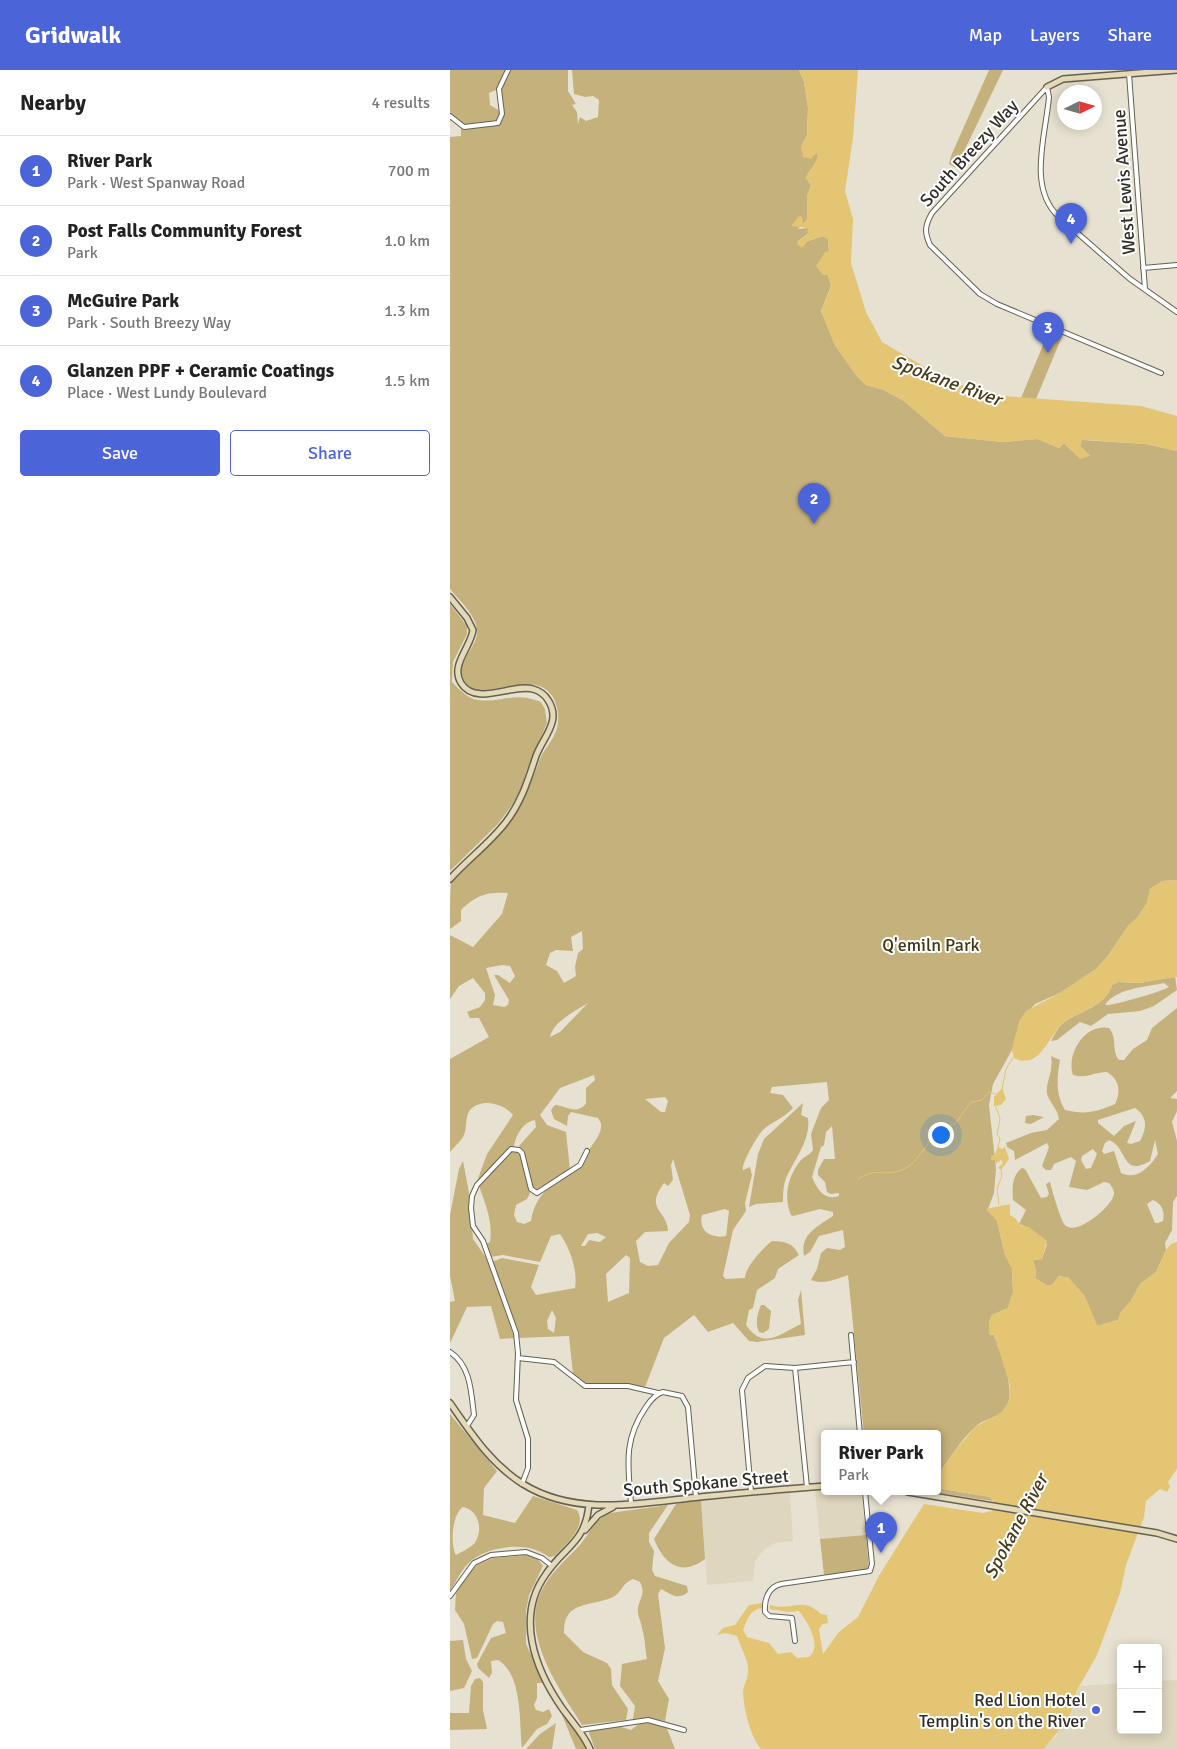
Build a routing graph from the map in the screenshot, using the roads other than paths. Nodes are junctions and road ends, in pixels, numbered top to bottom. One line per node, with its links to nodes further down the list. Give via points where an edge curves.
1 (508, 70): 5 (street, via 499,89 502,114 498,123 464,127)
2 (1177, 70): 3 (street)
3 (1130, 74): 4 (street, via 1060,80); 7 (street, West Lewis Avenue)
4 (1047, 87): 8 (street, via 1050,95 1041,177 1046,200 1058,217); 10 (street, South Breezy Way, via 932,213 926,224 926,235 930,245 980,294 994,303)
5 (450, 116)
6 (1177, 265): 7 (street)
7 (1144, 268): 8 (street, West Lewis Avenue)
8 (1145, 289): 9 (street)
9 (1177, 312)
10 (1161, 373)
11 (450, 597): 12 (street, via 473,630 458,664 461,684 468,690 484,694 533,689 547,698 553,712 551,730 517,804 496,834)
12 (450, 879)
13 (588, 1151): 16 (street, via 580,1165 537,1193 531,1189 522,1153 511,1150 482,1178 472,1196 473,1226 483,1241 513,1324)
14 (851, 1335): 17 (street)
15 (450, 1352): 21 (street, via 463,1363 470,1389 474,1415)
16 (518, 1358): 19 (street, via 554,1362 586,1386 628,1386); 23 (street, via 516,1400 528,1439 526,1476)
17 (854, 1362): 18 (street); 22 (street)
18 (795, 1368): 25 (street); 26 (street, via 765,1366 744,1383)
19 (658, 1393): 29 (street, via 682,1396 688,1407); 30 (street, via 640,1416 630,1438)
20 (450, 1403): 21 (street, South Spokane Street)
21 (467, 1426): 23 (street, South Spokane Street, via 489,1456)
22 (860, 1430)
23 (522, 1484): 31 (street, South Spokane Street, via 545,1496)
24 (821, 1486): 25 (street, South Spokane Street)
25 (807, 1487): 26 (street, South Spokane Street)
26 (751, 1492): 29 (street, South Spokane Street)
27 (865, 1495): 39 (street, via 870,1571 781,1584 768,1593 765,1612 769,1616 792,1618)
28 (928, 1495): 33 (street)
29 (696, 1497): 30 (street, South Spokane Street)
30 (631, 1503): 32 (street, South Spokane Street)
31 (589, 1505): 32 (street, South Spokane Street); 35 (street, via 585,1527)
32 (617, 1505): 35 (street, via 598,1515)
33 (1157, 1533): 34 (street); 36 (street)
34 (1177, 1535)
35 (579, 1538): 37 (street)
36 (1177, 1539)
37 (552, 1566): 38 (street, via 526,1552 491,1555 474,1563); 40 (street, via 534,1595 530,1615 532,1644 552,1691)
38 (450, 1596)
39 (795, 1641)
40 (580, 1730): 41 (street, via 648,1720); 42 (street)
41 (684, 1730)
42 (590, 1749)

